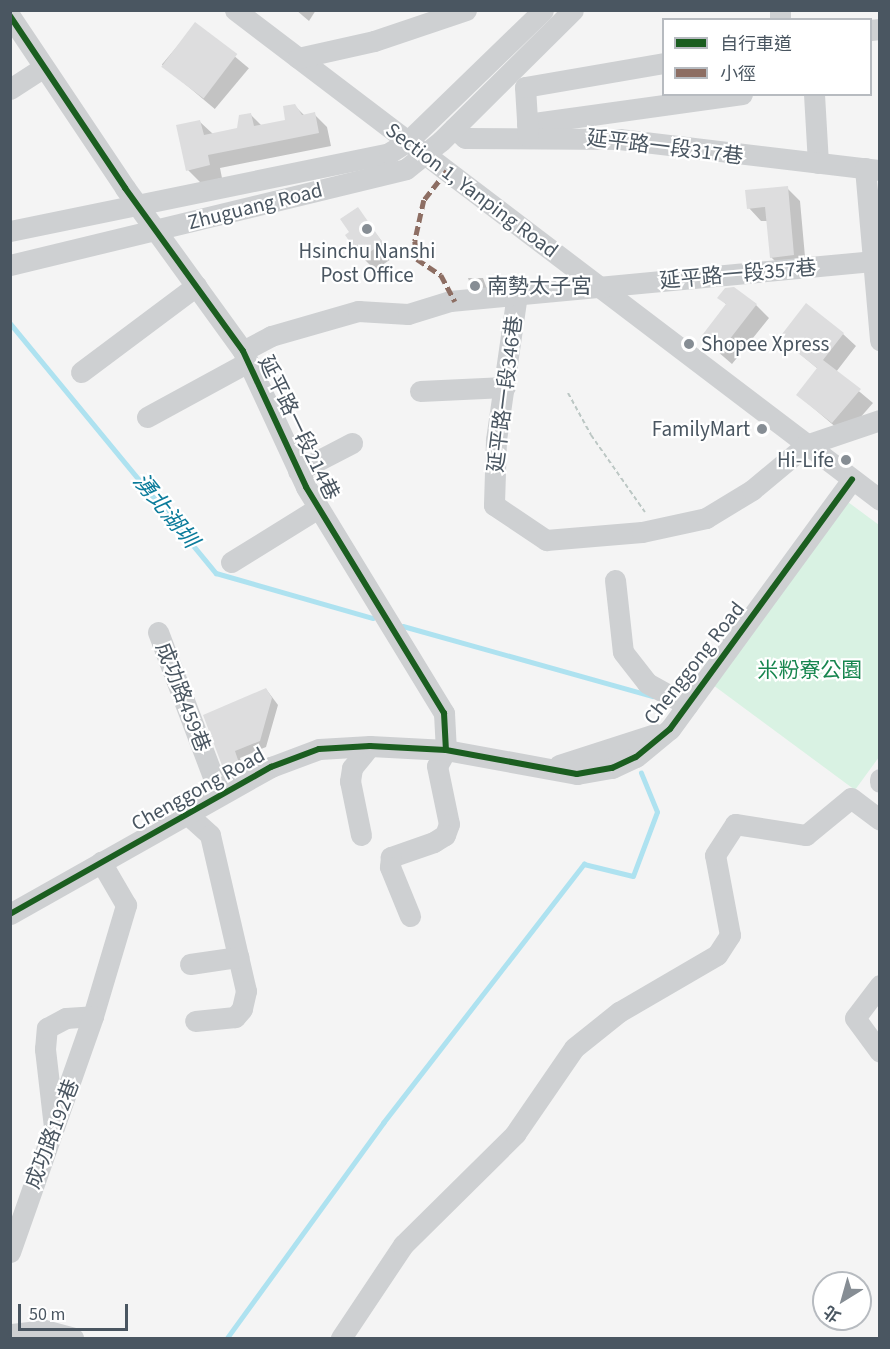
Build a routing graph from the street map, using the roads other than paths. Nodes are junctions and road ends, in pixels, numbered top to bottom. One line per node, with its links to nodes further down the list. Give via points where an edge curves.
1 (235, 10): 6 (street, Section 1, Yanping Road)
2 (466, 10): 6 (street, via 374,41)
3 (543, 10): 16 (street, Zhuguang Road)
4 (573, 10): 9 (street, Zhuguang Road)
5 (10, 16): 8 (street, 延平路一段214巷)
6 (298, 58): 16 (street, Section 1, Yanping Road)
7 (662, 63): 10 (street)
8 (44, 67): 11 (street); 20 (street, 延平路一段214巷)
9 (508, 73): 10 (street); 14 (street, Zhuguang Road)
10 (525, 87): 15 (street)
11 (10, 89)
12 (730, 96): 15 (street)
13 (814, 96): 18 (street)
14 (454, 128): 15 (street, 延平路一段317巷, via 465,138); 17 (street, Zhuguang Road)
15 (527, 130): 18 (street, 延平路一段317巷)
16 (408, 141): 17 (street, Section 1, Yanping Road); 20 (street, Zhuguang Road, via 389,153)
17 (425, 154): 21 (street, Zhuguang Road, via 406,169); 26 (street, Section 1, Yanping Road)
18 (818, 163): 19 (street, 延平路一段317巷)
19 (872, 169): 23 (street)
20 (136, 204): 21 (street, 延平路一段214巷); 22 (street, Zhuguang Road)
21 (154, 229): 24 (street, Zhuguang Road); 25 (street, 延平路一段214巷)
22 (10, 231)
23 (875, 261): 26 (street, 延平路一段357巷); 28 (street)
24 (10, 264)
25 (195, 286): 29 (street, 延平路一段214巷); 30 (street)
26 (597, 286): 27 (street, 延平路一段357巷); 36 (street, Section 1, Yanping Road)
27 (517, 294): 29 (street, 延平路一段357巷, via 450,301 408,314 358,311 271,336); 31 (street, 延平路一段346巷)
28 (879, 340)
29 (245, 356): 33 (street, 延平路一段357巷); 37 (street, 延平路一段214巷)
30 (81, 372)
31 (505, 387): 32 (street); 36 (street, 延平路一段346巷, via 496,440 494,505 546,540 657,529 706,518 752,490)
32 (420, 391)
33 (147, 417)
34 (879, 420): 36 (street)
35 (352, 443): 37 (street)
36 (806, 445): 38 (street, Section 1, Yanping Road)
37 (298, 471): 40 (street, 延平路一段214巷)
38 (852, 480): 39 (street, Section 1, Yanping Road); 44 (street, Chenggong Road)
39 (879, 500)
40 (318, 508): 41 (street); 46 (street, 延平路一段214巷, via 444,713)
41 (231, 562)
42 (615, 580): 44 (street, via 623,652 647,682)
43 (158, 632): 47 (street, 成功路459巷)
44 (687, 705): 46 (street, Chenggong Road, via 670,729 551,768)
45 (370, 746): 46 (street, Chenggong Road); 47 (street, Chenggong Road, via 320,749 271,767); 50 (street, via 352,768 350,781)
46 (446, 750): 53 (street, 延平路一段214巷, via 437,766 449,825 444,835 391,858 390,867)
47 (220, 795): 48 (street, Chenggong Road)
48 (187, 814): 51 (street, Chenggong Road); 54 (street, via 210,835)
49 (879, 820): 64 (street, via 851,798 806,835 735,824 715,855 730,935 717,955 619,1012 574,1048 515,1134 403,1245)
50 (361, 835)
51 (101, 862): 52 (street, Chenggong Road); 57 (street, 成功路192巷, via 126,905)
52 (10, 914)
53 (410, 916)
54 (238, 957): 55 (street); 58 (street, via 246,991 242,1009 235,1017)
55 (190, 964)
56 (879, 985): 59 (street, via 855,1018)
57 (93, 1016): 60 (street, 成功路192巷); 60 (street, via 66,1018 47,1028 45,1049)
58 (195, 1021)
59 (879, 1052)
60 (54, 1127): 61 (street, 成功路192巷)
61 (10, 1252)
62 (11, 1332): 63 (street, via 44,1330)
63 (74, 1338)
64 (341, 1338)

